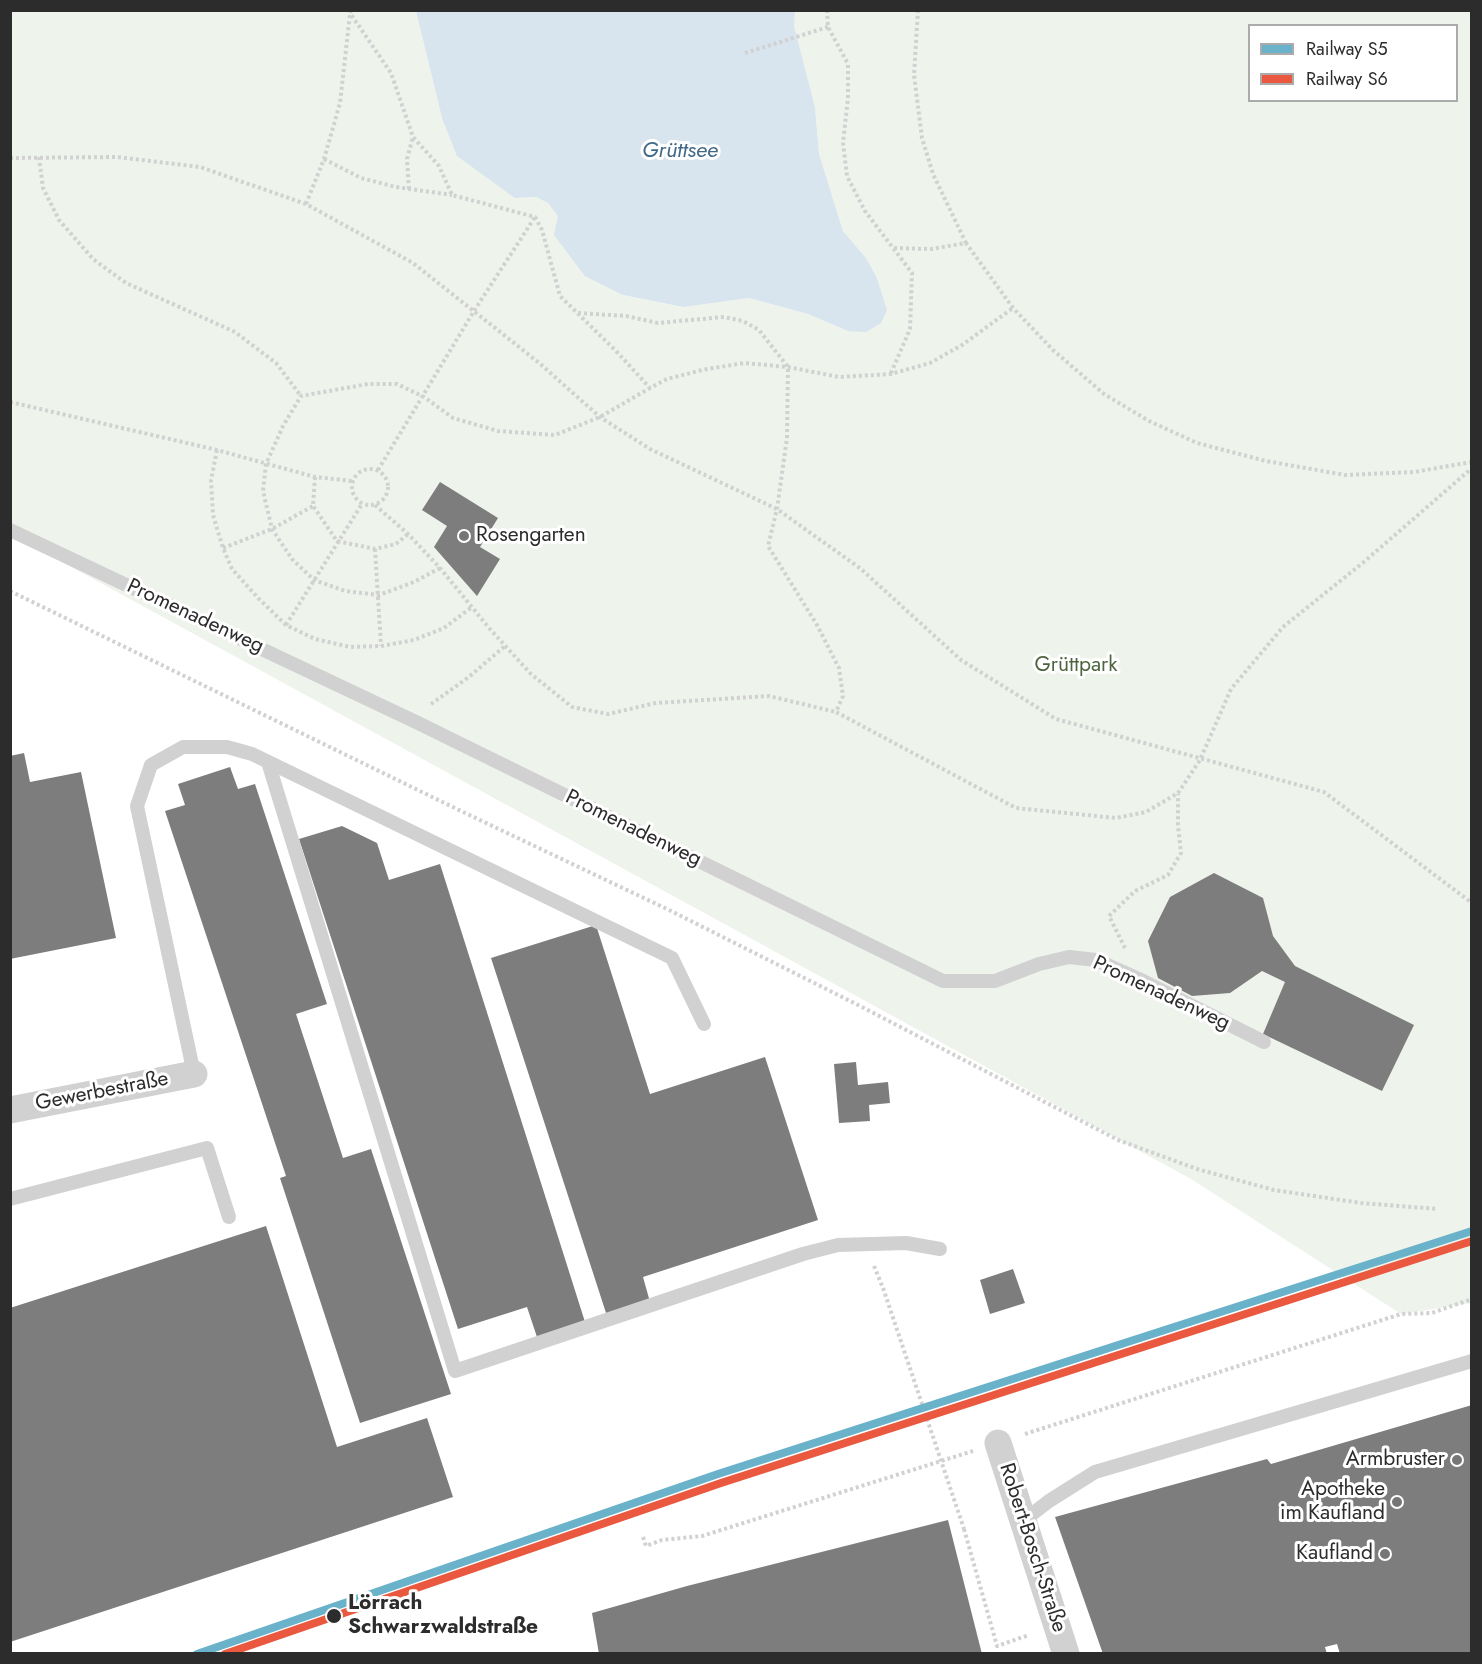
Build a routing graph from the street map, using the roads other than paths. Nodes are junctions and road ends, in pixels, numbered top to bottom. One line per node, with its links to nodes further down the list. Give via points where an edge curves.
1 (10, 530): 4 (lane, Promenadenweg, via 416,722 943,981 995,981 1069,957 1096,960)
2 (268, 762): 3 (lane, via 672,958); 5 (lane, via 227,747 183,747 151,765 137,806); 9 (lane, via 455,1371 838,1245 906,1243)
3 (704, 1024)
4 (1264, 1042)
5 (194, 1074): 6 (street, Gewerbestraße)
6 (10, 1110)
7 (10, 1199): 8 (lane, via 207,1148)
8 (229, 1216)
9 (940, 1249)
10 (1472, 1361): 12 (lane, via 1095,1472)
11 (998, 1443): 12 (street, Robert-Bosch-Straße)
12 (1023, 1521): 13 (street, Robert-Bosch-Straße)
13 (1066, 1653)

